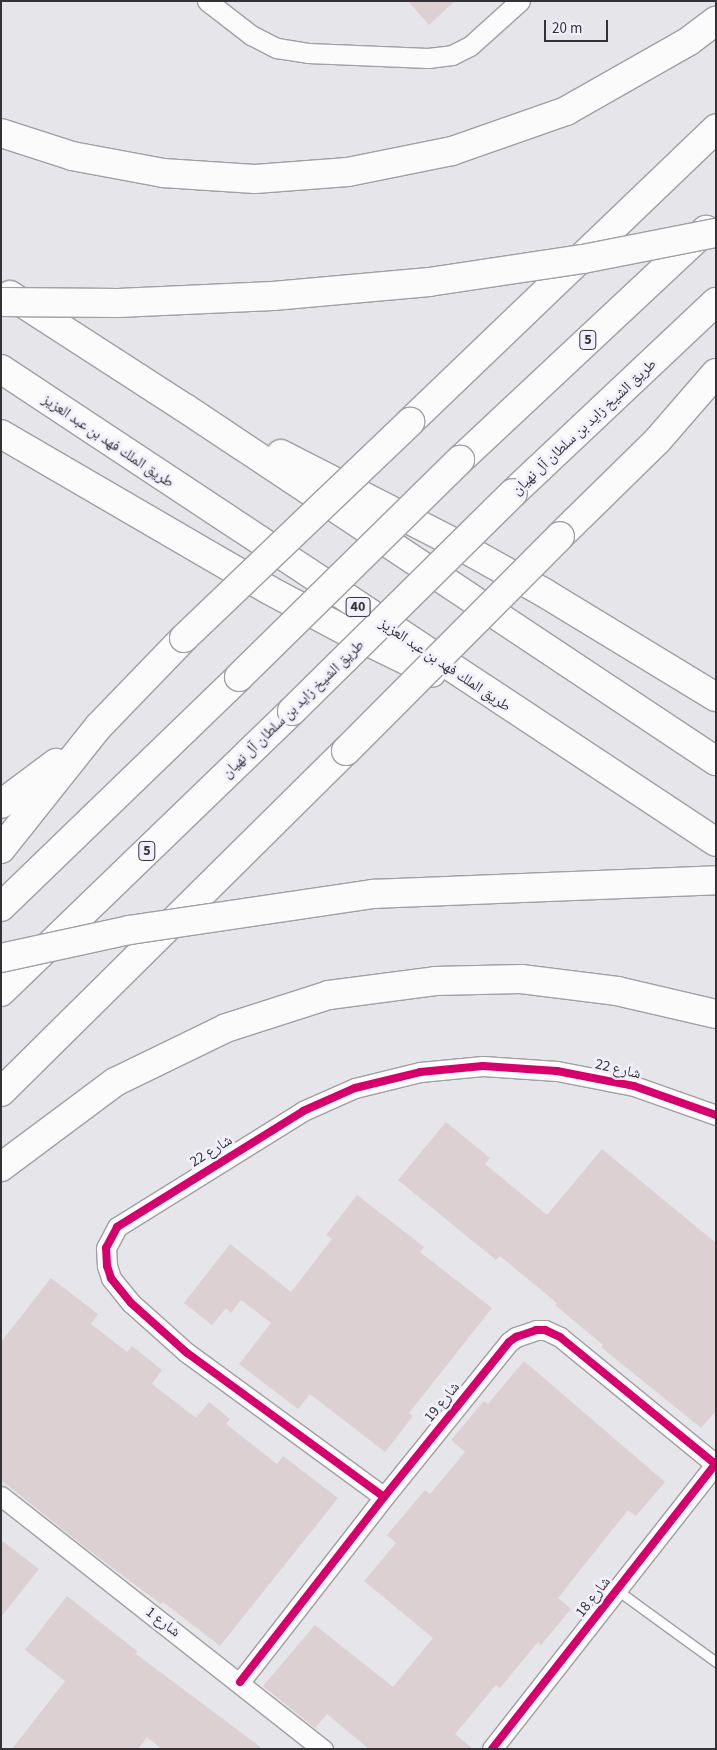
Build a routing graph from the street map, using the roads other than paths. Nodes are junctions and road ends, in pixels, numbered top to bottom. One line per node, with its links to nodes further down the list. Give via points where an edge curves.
1 (207, 1): 2 (street, via 252,35 277,48 308,53 428,58 452,55 470,46)
2 (520, 1)
3 (716, 21): 5 (highway, via 689,41 566,111 452,151 348,172 255,179 163,173 72,156)
4 (716, 129): 19 (highway, bridge, via 184,638)
5 (1, 133)
6 (716, 220): 25 (highway, 5, bridge, via 460,460)
7 (716, 233): 9 (highway, bridge, via 583,259 428,282 274,296 118,303)
8 (1, 290): 14 (highway)
9 (1, 302)
10 (716, 302): 27 (highway, طريق الشيخ زايد بن سلطان آل نهيان / 5, bridge, via 513,494)
11 (1, 369): 18 (highway, طريق الملك فهد بن عبد العزيز / 40)
12 (716, 373): 16 (highway)
13 (716, 391): 16 (highway)
14 (185, 408): 17 (highway, via 455,543 543,592); 20 (highway)
15 (1, 434): 18 (highway, via 277,594 365,641)
16 (656, 441): 29 (highway, bridge)
17 (716, 698)
18 (510, 708): 22 (highway, طريق الملك فهد بن عبد العزيز / 40)
19 (99, 726): 21 (highway); 23 (highway)
20 (716, 762)
21 (1, 804)
22 (716, 842)
23 (1, 849)
24 (716, 880): 26 (highway, bridge, via 373,894 129,930)
25 (1, 907)
26 (1, 958)
27 (1, 992)
28 (716, 1014): 31 (highway, via 617,991 520,979 436,981 329,995 226,1028 116,1082)
29 (1, 1092)
30 (716, 1114): 34 (street, شارع 22, via 634,1086 557,1071 483,1066 420,1072 355,1088 303,1111 117,1227 106,1248 107,1266 111,1278 131,1303 187,1353)
31 (1, 1167)
32 (715, 1464): 34 (street, شارع 19, via 568,1343 554,1333 536,1330 509,1342); 35 (street, شارع 18)
33 (1, 1496): 37 (street, شارع 1)
34 (384, 1497): 37 (street, شارع 19)
35 (617, 1590): 36 (lane); 39 (street, شارع 18)
36 (716, 1662)
37 (240, 1682): 38 (street, شارع 1)
38 (323, 1749)
39 (492, 1749)

